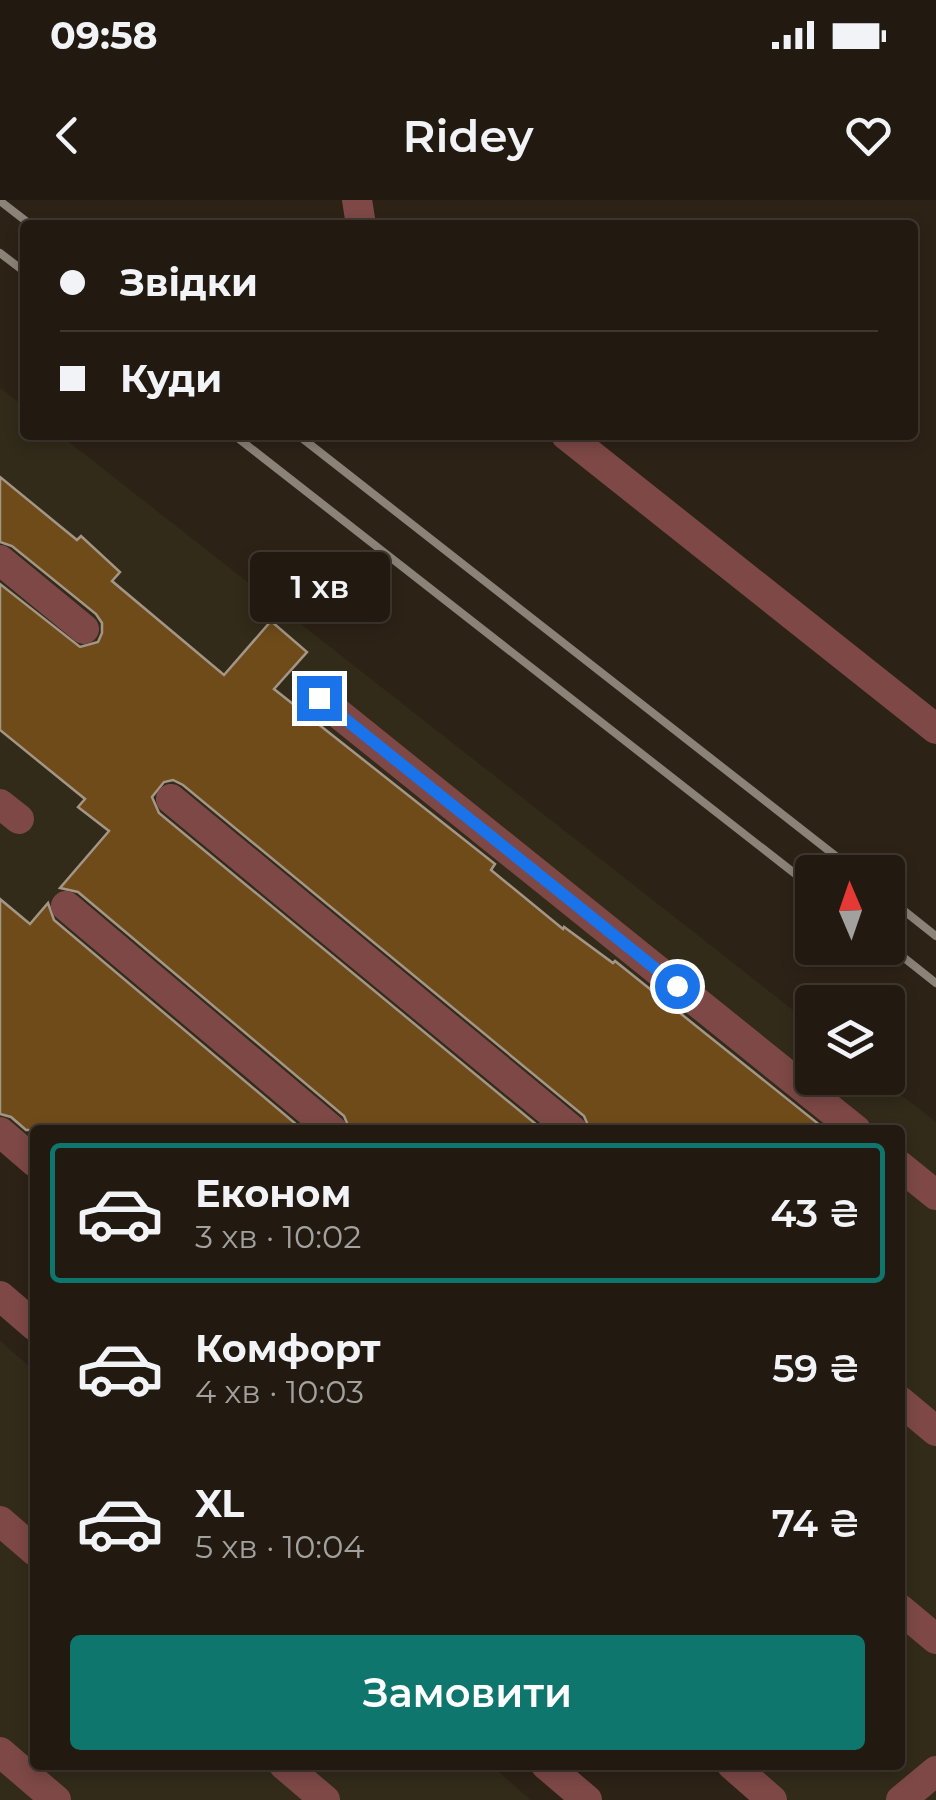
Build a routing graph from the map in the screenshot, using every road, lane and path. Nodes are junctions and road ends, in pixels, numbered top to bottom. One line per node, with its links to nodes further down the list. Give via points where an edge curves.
1 (572, 440): 5 (street)
2 (0, 560): 3 (street)
3 (84, 630)
4 (319, 698): 10 (street)
5 (936, 729)
6 (171, 799): 9 (street)
7 (66, 906): 8 (street)
8 (326, 1125)
9 (566, 1125)
10 (850, 1125)
11 (0, 1132): 12 (street)
12 (30, 1158)
13 (905, 1170): 14 (street)
14 (936, 1195)
15 (0, 1296): 16 (street)
16 (30, 1322)
17 (905, 1405): 18 (street)
18 (936, 1431)
19 (0, 1521): 20 (street)
20 (30, 1547)
21 (905, 1613): 22 (street)
22 (936, 1639)
23 (0, 1752): 28 (street)
24 (290, 1770): 29 (street)
25 (552, 1770): 30 (street)
26 (738, 1770): 31 (street)
27 (936, 1771): 32 (street)
28 (56, 1800)
29 (325, 1800)
30 (587, 1800)
31 (772, 1800)
32 (900, 1800)

